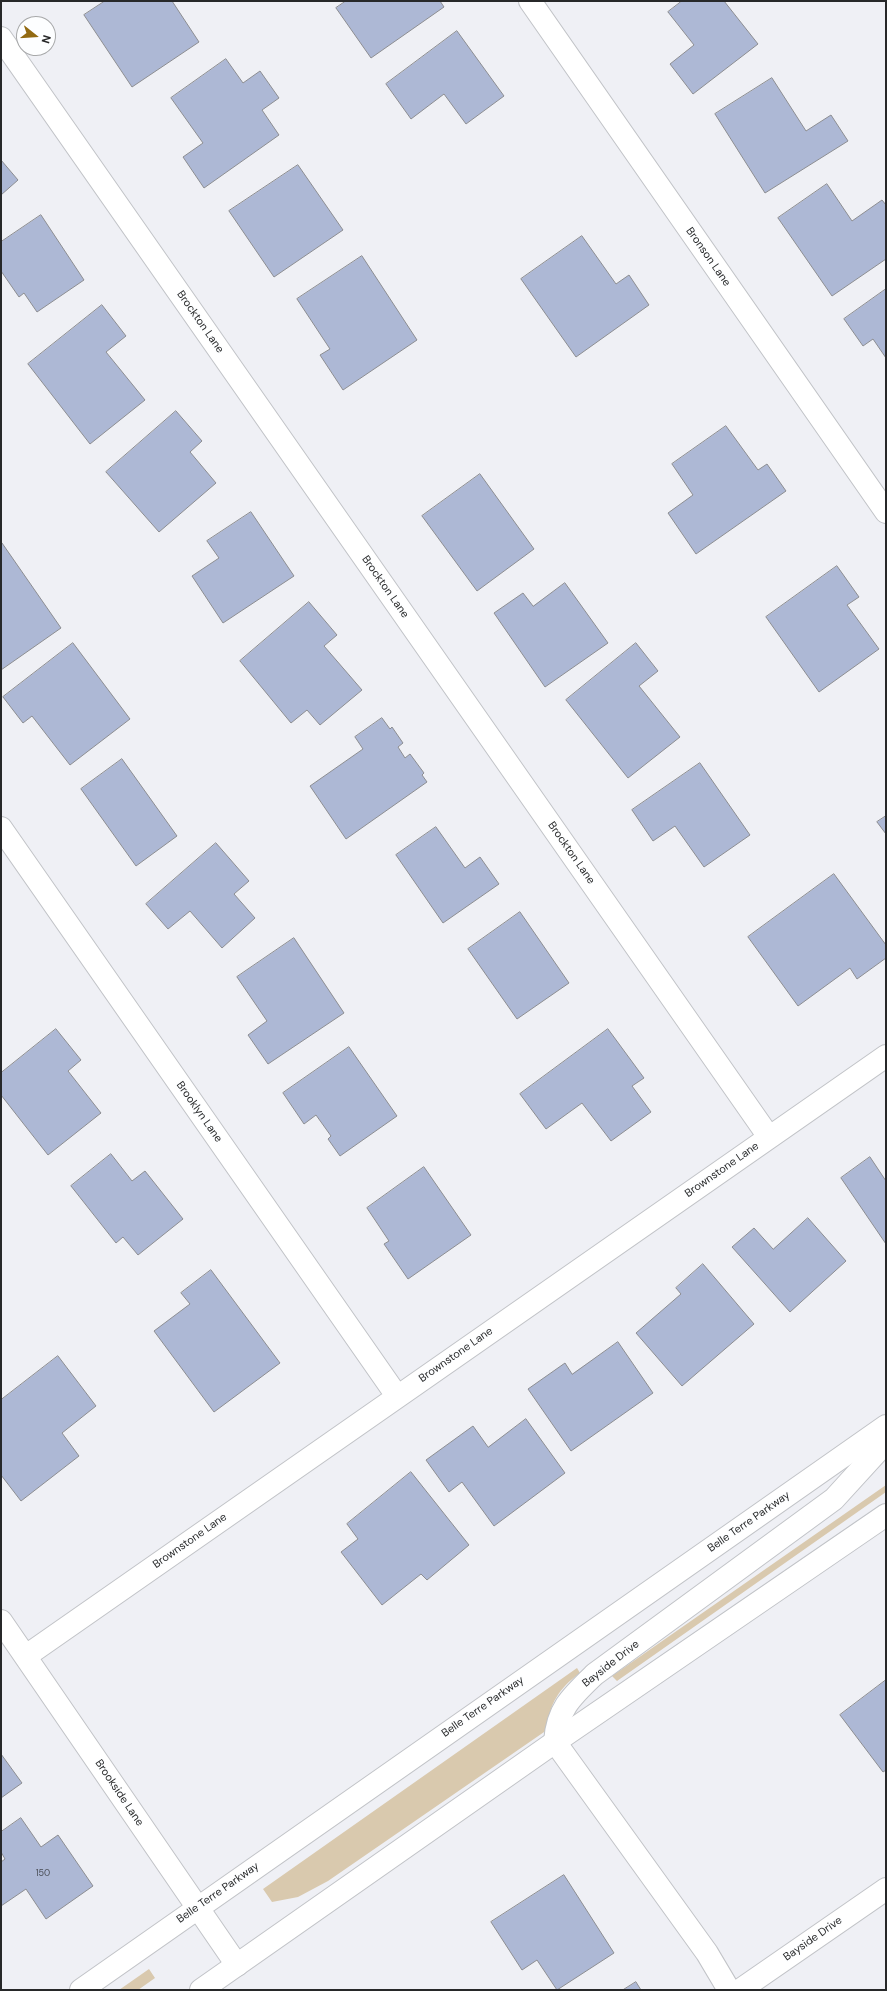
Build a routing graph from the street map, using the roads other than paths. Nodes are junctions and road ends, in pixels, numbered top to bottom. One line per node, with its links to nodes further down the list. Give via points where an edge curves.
1 (530, 1): 3 (street, Bronson Lane)
2 (1, 38): 6 (street, Brockton Lane)
3 (886, 512)
4 (1, 828): 7 (street, Brooklyn Lane)
5 (886, 1056): 6 (street, Brownstone Lane)
6 (769, 1137): 7 (street, Brownstone Lane)
7 (397, 1396): 12 (street, Brownstone Lane)
8 (886, 1426): 15 (street, Belle Terre Parkway)
9 (886, 1442): 13 (street, Bayside Drive, via 834,1499 595,1674 570,1699 561,1713 556,1725)
10 (886, 1515): 13 (street)
11 (1, 1621): 12 (street, Brookside Lane)
12 (26, 1656): 15 (street, Brookside Lane)
13 (555, 1742): 16 (street); 19 (street, via 707,1953)
14 (886, 1889): 20 (street, Bayside Drive)
15 (198, 1907): 16 (street, Brookside Lane); 17 (street, Belle Terre Parkway)
16 (237, 1965): 18 (street)
17 (81, 1990)
18 (201, 1990)
19 (729, 1990)
20 (740, 1990)

